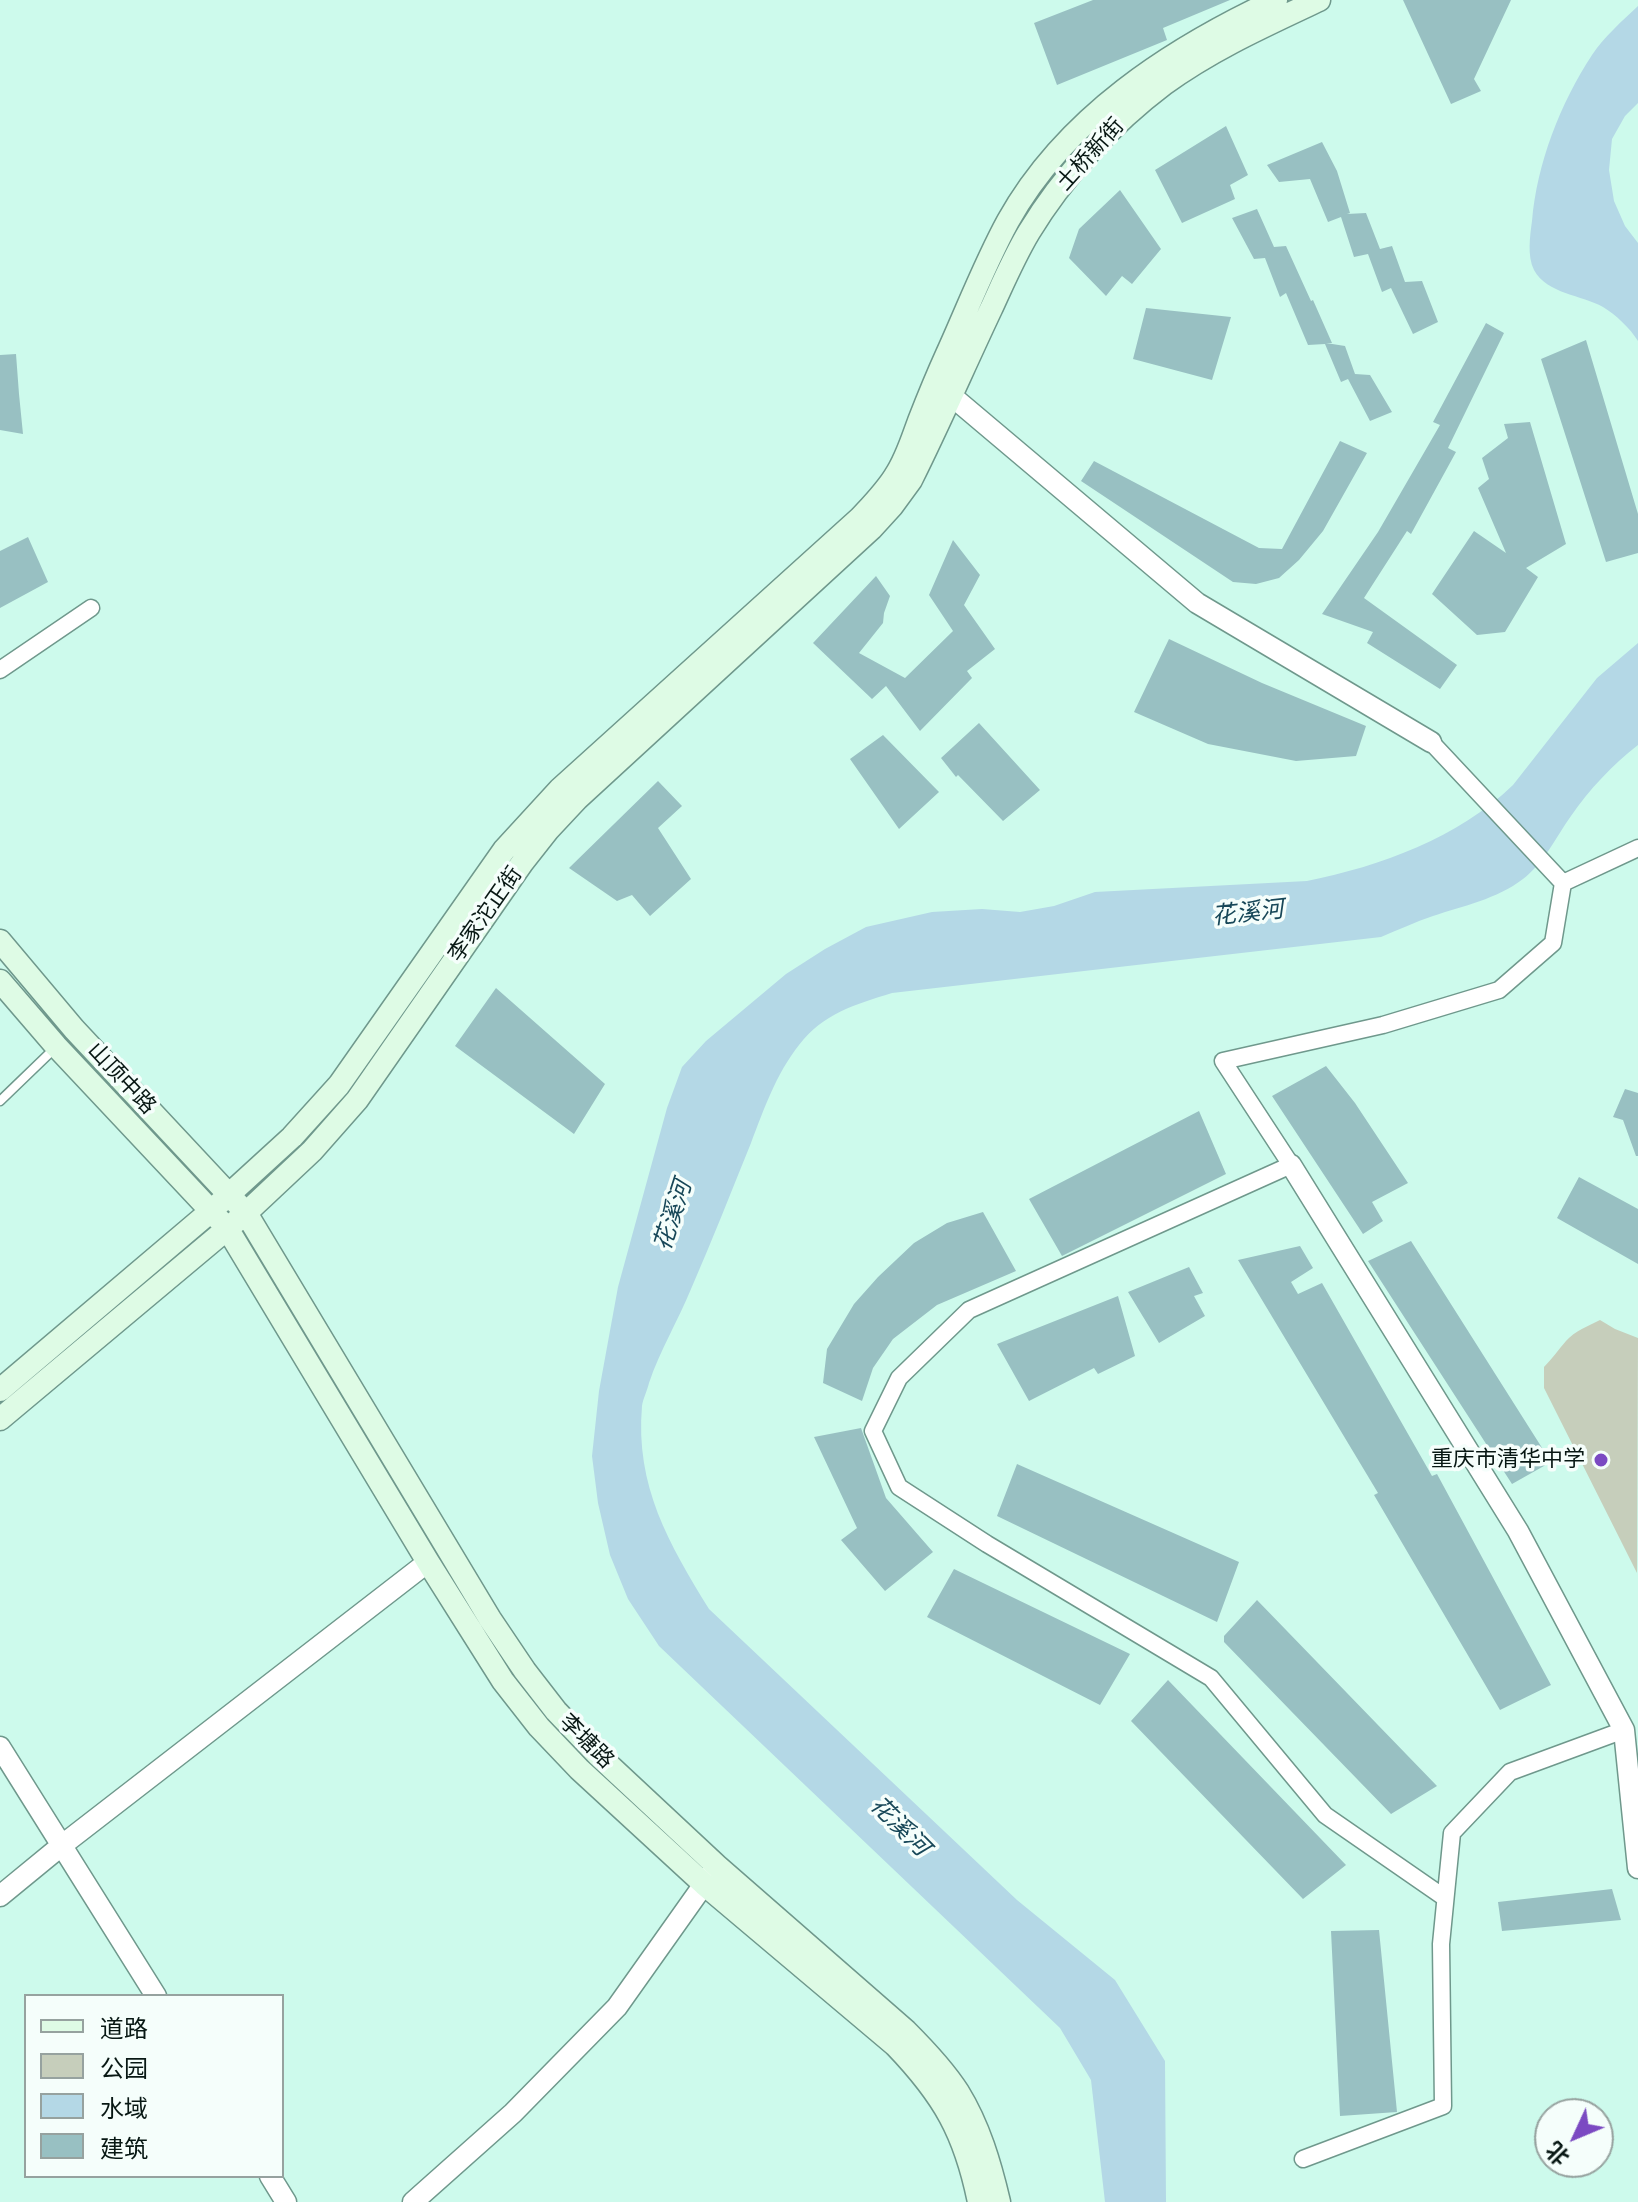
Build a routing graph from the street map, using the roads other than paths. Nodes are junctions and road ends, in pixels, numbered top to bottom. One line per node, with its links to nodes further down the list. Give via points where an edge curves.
1 (1276, 0): 3 (main road, 土桥新街, via 1228,22 1151,70 1067,144 1008,221)
2 (1319, 0): 3 (main road, 土桥新街, via 1199,61 1107,134 1028,234)
3 (942, 388): 6 (street, via 1197,603); 14 (main road, 李家沱正街, via 879,497 529,821 339,1085); 16 (main road, 李家沱正街, via 911,480 892,506 548,830 357,1100)
4 (91, 608): 5 (street)
5 (0, 670)
6 (1431, 742): 8 (street)
7 (1638, 848): 8 (street)
8 (1563, 883): 13 (street, via 1553,943 1499,990 1383,1025 1223,1061)
9 (0, 941): 14 (main road, 山顶中路, via 74,1029)
10 (0, 981): 11 (main road, 山顶中路)
11 (56, 1046): 12 (lane); 15 (main road, 山顶中路)
12 (0, 1101)
13 (1291, 1165): 21 (street, via 1518,1531); 27 (street, via 969,1310 899,1378 873,1431 899,1487 1211,1678 1325,1815)
14 (230, 1195): 15 (main road, 李家沱正街); 16 (main road, 山顶中路)
15 (211, 1211): 17 (main road, 山顶中路); 18 (main road, 李家沱正街)
16 (246, 1213): 17 (main road, 李家沱正街); 25 (main road, 李塘路, via 525,1671)
17 (227, 1228): 19 (main road, 李家沱正街); 20 (main road, 李塘路)
18 (0, 1390)
19 (0, 1419)
20 (428, 1562): 23 (street); 25 (main road, 李塘路, via 503,1681 539,1727 579,1769)
21 (1624, 1730): 24 (street); 27 (street, via 1510,1772 1452,1833)
22 (0, 1747): 23 (street)
23 (61, 1846): 26 (street); 28 (street)
24 (1638, 1868)
25 (710, 1875): 32 (street, via 617,2007 513,2113); 33 (main road, 李塘路, via 921,2072 961,2138); 34 (main road, 李塘路, via 906,2031 935,2061 976,2126)
26 (0, 1896)
27 (1445, 1898): 29 (street, via 1443,2106)
28 (155, 1994)
29 (1303, 2159)
30 (271, 2178): 31 (street)
31 (286, 2202)
32 (413, 2202)
33 (979, 2202)
34 (999, 2202)

